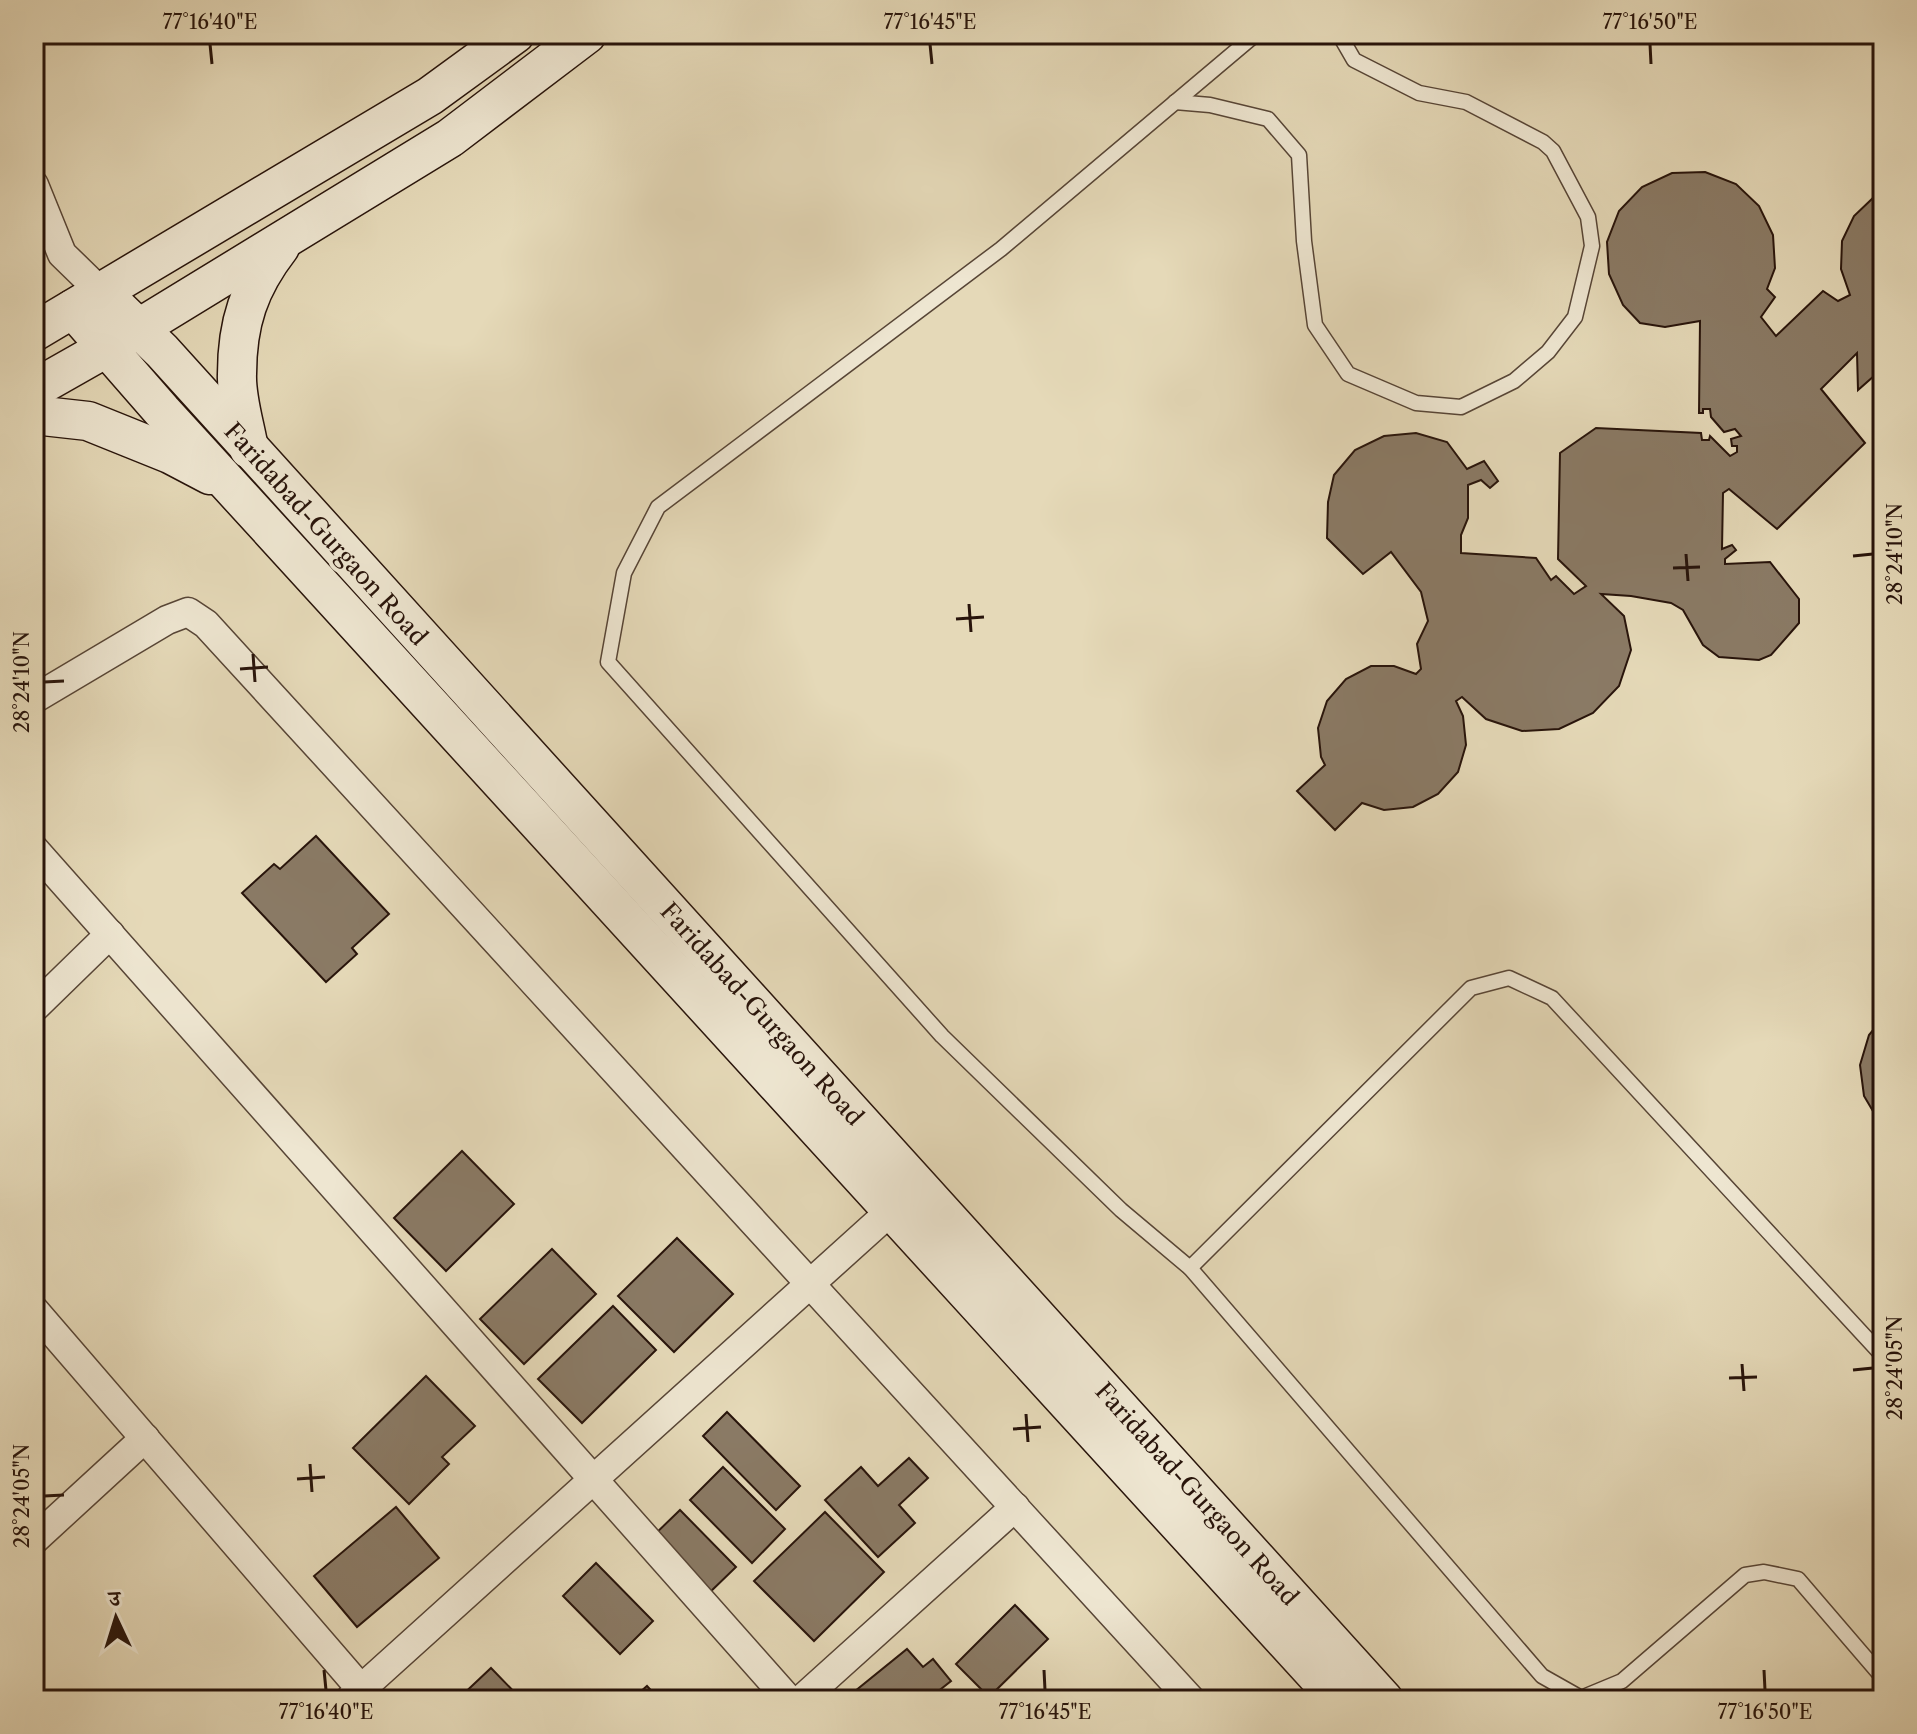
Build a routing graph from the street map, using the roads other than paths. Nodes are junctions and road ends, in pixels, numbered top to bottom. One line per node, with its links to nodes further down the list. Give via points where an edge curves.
1 (515, 34): 8 (main road, via 430,96)
2 (587, 34): 7 (main road, via 450,138)
3 (1256, 34): 5 (lane)
4 (1339, 34): 5 (lane, via 1354,60 1419,93 1466,102 1543,142 1588,217 1592,246 1575,317 1548,352 1514,381 1461,407 1416,403 1348,374 1315,325 1299,155 1268,119)
5 (1175, 102): 21 (lane, via 1001,249 658,507 624,573 608,662 942,1036 1121,1210)
6 (34, 185): 8 (street)
7 (287, 238): 9 (main road); 14 (main road, via 245,305 236,376)
8 (87, 300): 9 (main road, Faridabad-Gurgaon Road); 10 (main road); 11 (main road, Faridabad-Gurgaon Road)
9 (140, 327): 11 (main road); 14 (main road, Faridabad-Gurgaon Road)
10 (34, 332)
11 (108, 347): 12 (main road); 15 (main road, Faridabad-Gurgaon Road)
12 (34, 389)
13 (34, 415): 15 (main road, via 88,421)
14 (249, 449): 20 (main road, Faridabad-Gurgaon Road)
15 (233, 487): 20 (main road, Faridabad-Gurgaon Road)
16 (34, 699): 22 (street, via 167,620 188,612 206,624)
17 (34, 849): 18 (street)
18 (110, 934): 19 (street); 26 (street)
19 (34, 1008)
20 (905, 1198): 22 (street); 34 (main road, Faridabad-Gurgaon Road); 35 (main road, Faridabad-Gurgaon Road)
21 (1190, 1268): 24 (lane, via 1471,988 1509,978 1552,998); 29 (lane, via 1542,1676 1581,1698 1622,1681 1745,1575 1764,1572 1798,1579)
22 (811, 1283): 26 (street); 27 (street)
23 (34, 1310): 25 (street)
24 (1883, 1356)
25 (145, 1438): 28 (street); 30 (street)
26 (593, 1480): 30 (street); 31 (street)
27 (1015, 1507): 32 (street); 33 (street)
28 (34, 1540)
29 (1883, 1678)
30 (355, 1695)
31 (789, 1700)
32 (801, 1700)
33 (1191, 1700)
34 (1339, 1700)
35 (1384, 1700)

